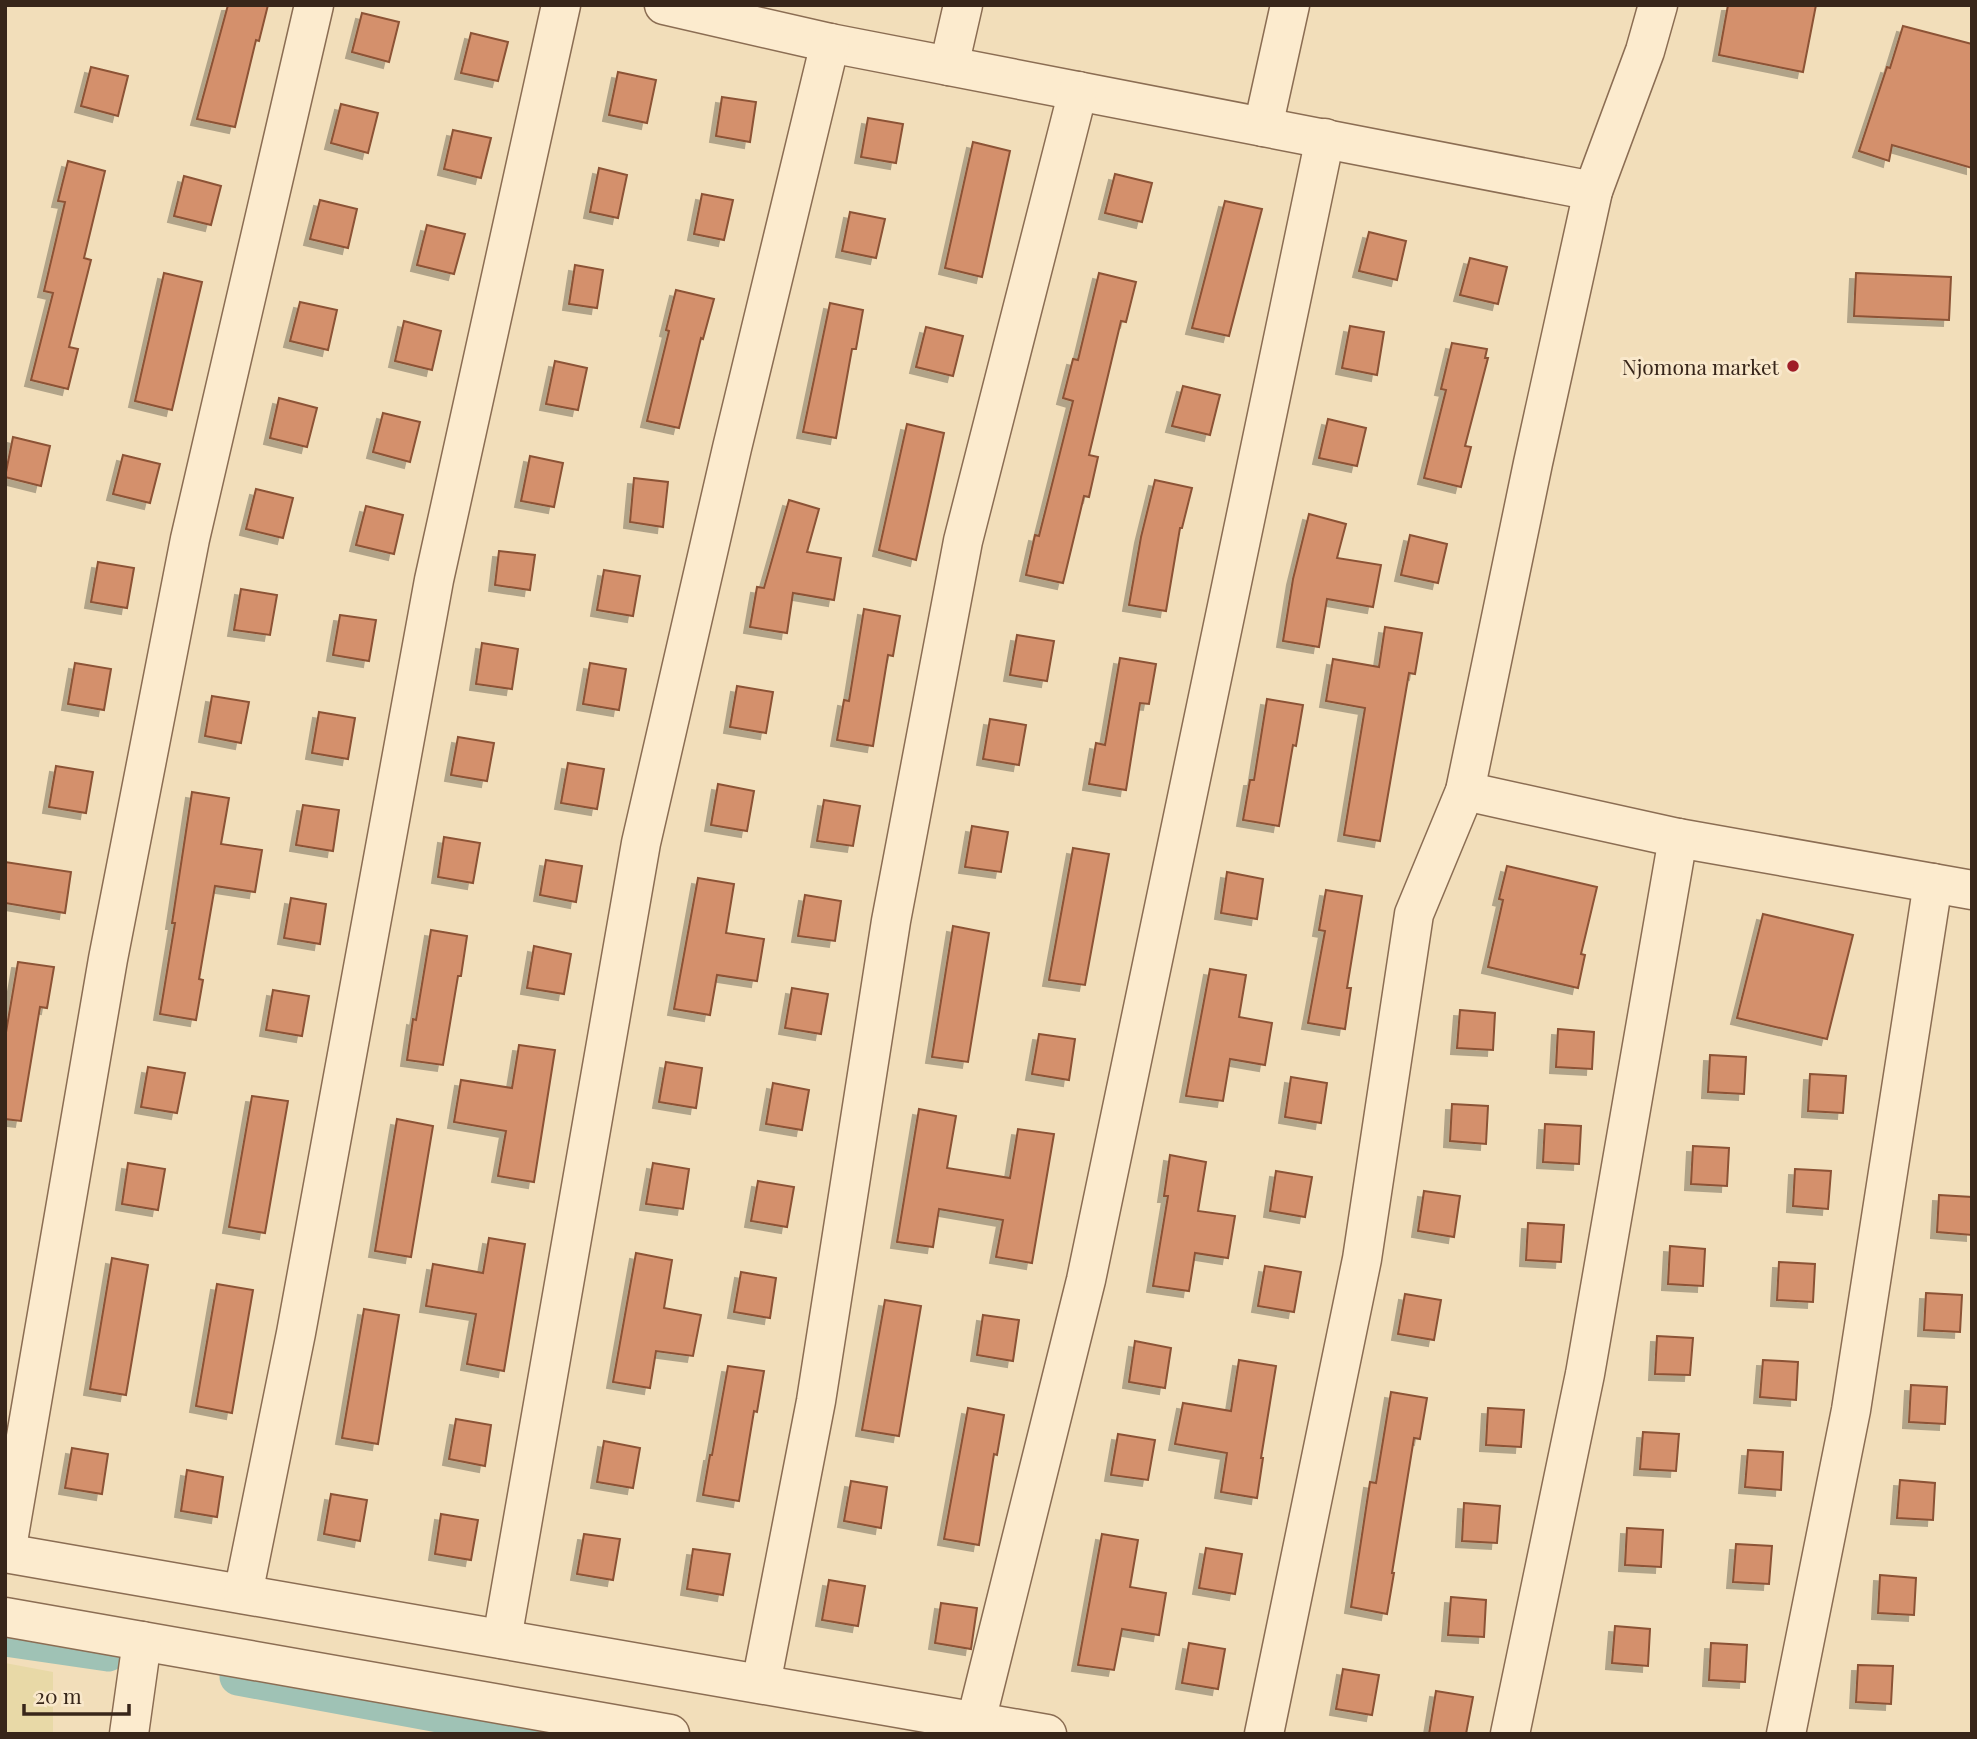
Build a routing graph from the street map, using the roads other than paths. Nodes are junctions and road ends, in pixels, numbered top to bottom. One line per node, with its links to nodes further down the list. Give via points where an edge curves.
1 (314, 5): 17 (lane, via 190,539 108,959)
2 (561, 5): 18 (lane, via 434,580 296,1333)
3 (664, 5): 7 (lane)
4 (963, 5): 8 (lane)
5 (1290, 5): 10 (lane)
6 (1658, 5): 12 (lane)
7 (830, 43): 8 (lane); 20 (lane, via 641,843)
8 (949, 66): 9 (lane)
9 (1078, 91): 10 (lane); 22 (lane, via 963,541 891,920 816,1402)
10 (1263, 127): 11 (lane)
11 (1325, 138): 12 (lane); 24 (lane, via 1086,1280)
12 (1593, 191): 13 (lane)
13 (1465, 791): 14 (lane); 27 (lane, via 1414,914 1362,1259)
14 (1678, 838): 15 (lane); 28 (lane, via 1585,1374)
15 (1933, 883): 16 (lane); 29 (lane, via 1851,1410)
16 (1972, 890)
17 (6, 1553): 18 (lane)
18 (243, 1594): 20 (lane)
19 (5, 1617): 21 (lane)
20 (502, 1639): 22 (lane)
21 (142, 1642): 23 (lane); 25 (lane)
22 (761, 1684): 24 (lane)
23 (130, 1721)
24 (976, 1721): 26 (lane)
25 (670, 1734)
26 (1047, 1734)
27 (1264, 1734)
28 (1510, 1734)
29 (1786, 1734)

